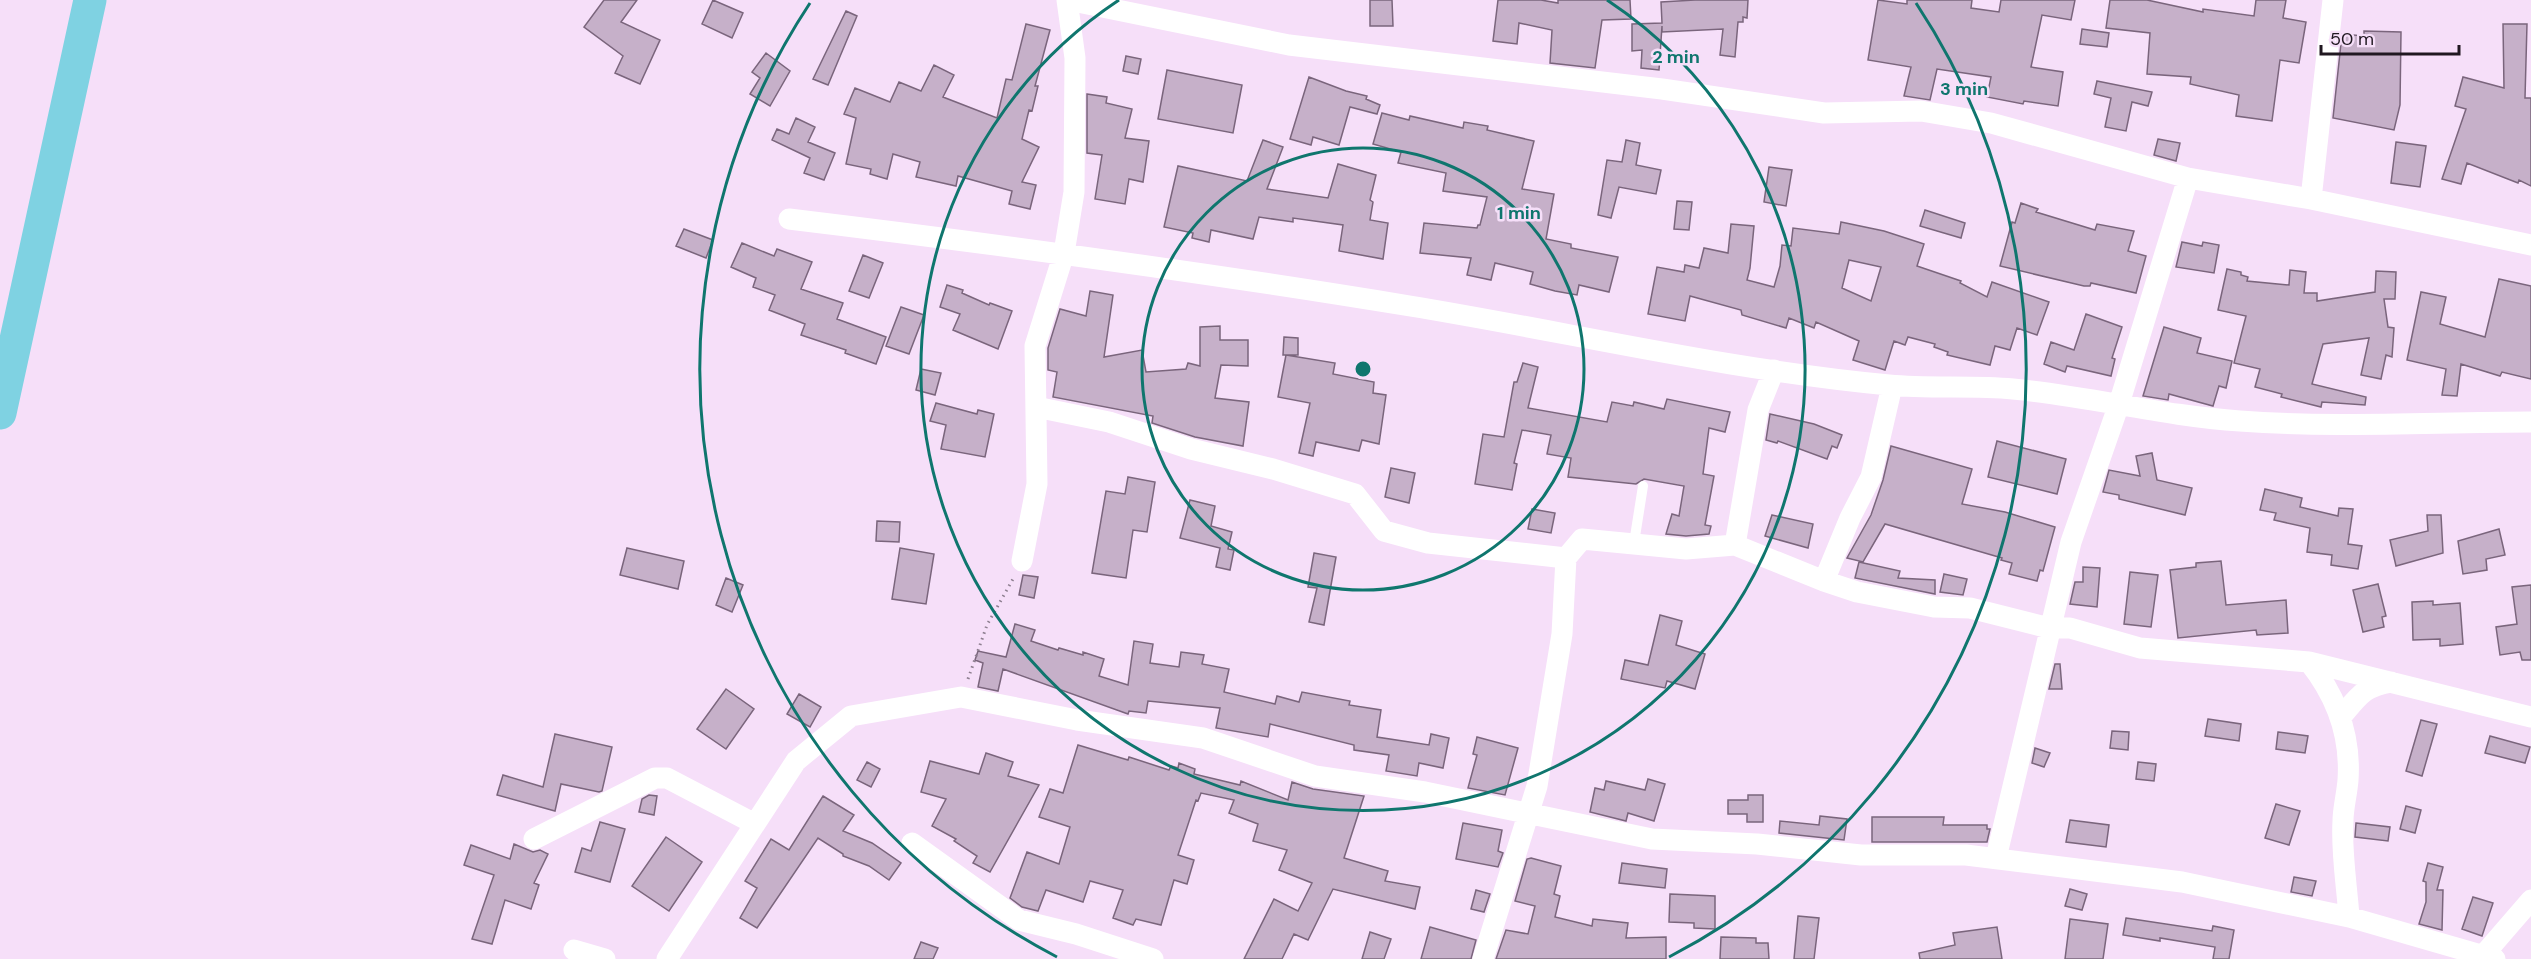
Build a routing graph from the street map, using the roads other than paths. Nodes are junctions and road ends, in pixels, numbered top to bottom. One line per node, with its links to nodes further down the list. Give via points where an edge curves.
1 (1068, 0): 3 (street, via 1289,45 1650,87 1824,113 1921,111 1991,123); 7 (street, via 1074,58 1074,192)
2 (2333, 0): 4 (street)
3 (2188, 178): 4 (street); 10 (street)
4 (2311, 199): 6 (street)
5 (789, 219): 7 (street)
6 (2531, 245)
7 (1064, 253): 8 (street, via 1413,306); 11 (street, via 1035,346)
8 (1774, 370): 9 (street); 15 (street, via 1758,410)
9 (1892, 386): 10 (street, via 2009,388); 18 (street, via 1871,477)
10 (2120, 404): 12 (street, via 2182,417 2242,422 2351,426); 19 (street, via 2071,542)
11 (1036, 407): 16 (street, via 1109,422 1355,494 1384,531 1428,543); 17 (street, via 1037,484)
12 (2531, 422)
13 (1642, 486): 14 (lane)
14 (1634, 543): 15 (street, via 1686,549); 16 (street, via 1582,539)
15 (1735, 545): 18 (street)
16 (1566, 558): 24 (street, via 1562,634 1537,786)
17 (1022, 561)
18 (1824, 581): 19 (street, via 1857,592 1934,607 1970,608)
19 (2049, 628): 20 (street, via 2070,628 2140,648); 28 (street)
20 (2309, 662): 21 (street); 22 (street, via 2327,684)
21 (2395, 682): 22 (street, via 2363,691); 23 (street)
22 (2341, 717): 30 (street, via 2347,745 2343,822)
23 (2531, 717)
24 (1528, 813): 25 (street, via 1425,792 1315,776 1203,738 1077,720 961,697 851,716 796,761); 28 (street, via 1652,839 1757,844 1861,855); 36 (street)
25 (755, 824): 26 (street, via 667,778 655,778); 34 (street)
26 (534, 839)
27 (912, 843): 35 (street, via 1019,920)
28 (1996, 858): 30 (street, via 2182,882)
29 (2531, 900): 32 (street)
30 (2349, 917): 32 (street)
31 (574, 950): 33 (street)
32 (2485, 958)
33 (604, 959)
34 (667, 959)
35 (1153, 959)
36 (1483, 959)

